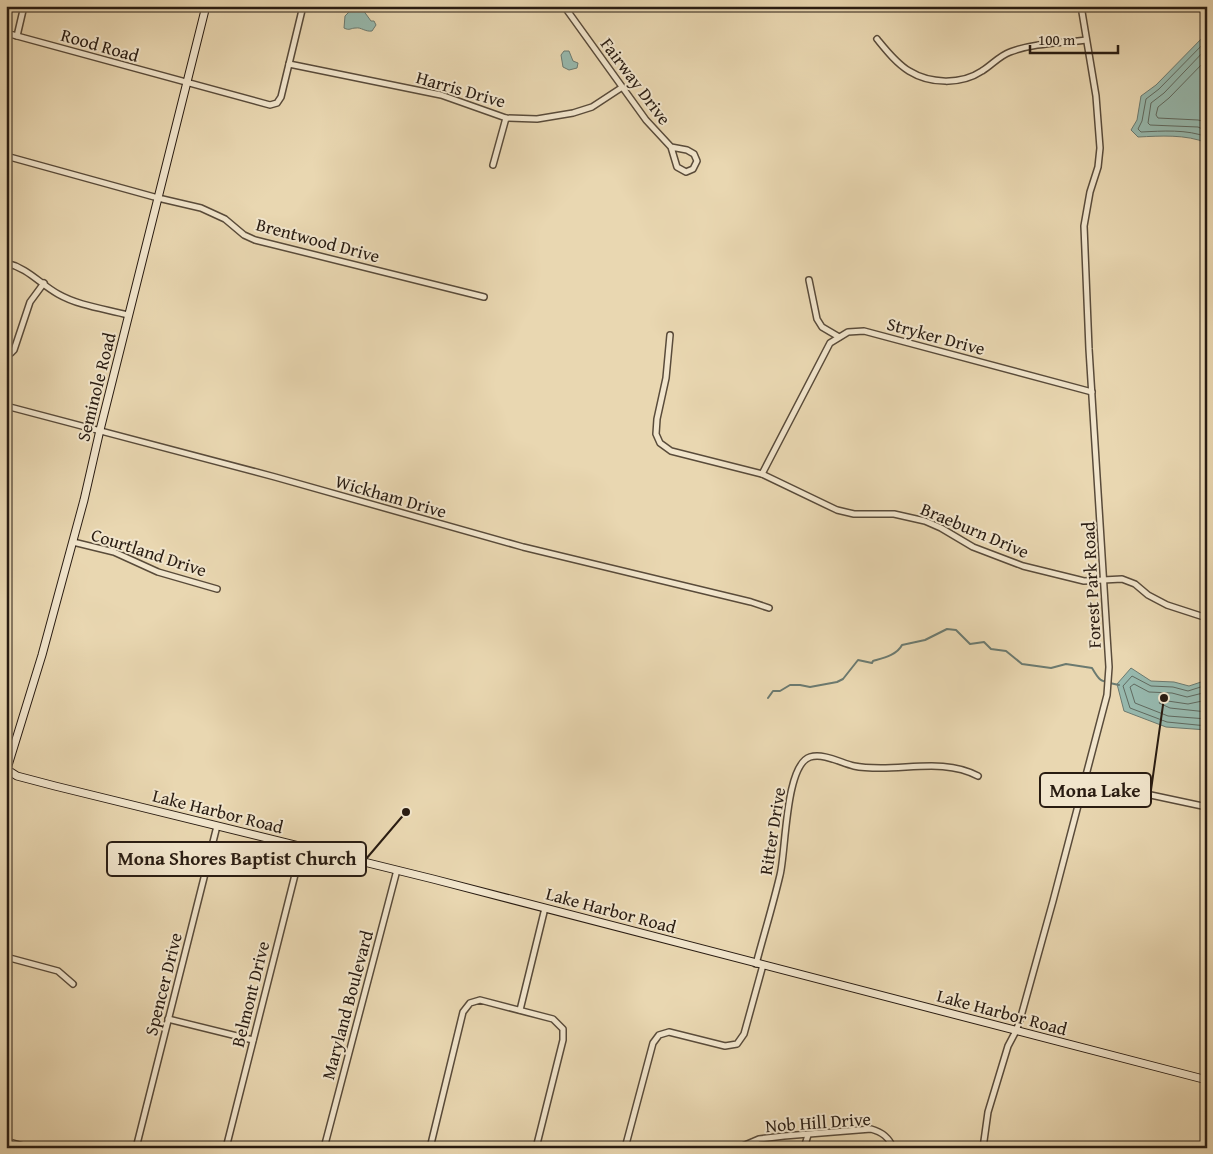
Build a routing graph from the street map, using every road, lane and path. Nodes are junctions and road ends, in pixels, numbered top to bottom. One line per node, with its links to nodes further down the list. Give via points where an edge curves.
1 (24, 6): 7 (street)
2 (206, 6): 11 (street, Seminole Road)
3 (303, 6): 10 (street)
4 (564, 6): 12 (street, Fairway Drive)
5 (1081, 6): 9 (street, Forest Park Road)
6 (6, 33): 7 (street, Rood Road)
7 (17, 36): 11 (street, Rood Road)
8 (877, 39): 9 (street, via 909,71 943,81 970,77 1010,52)
9 (1086, 40): 26 (street, Forest Park Road, via 1096,96 1100,148 1084,220)
10 (289, 64): 11 (street, Rood Road, via 280,97 274,104); 13 (street, Harris Drive, via 441,95)
11 (187, 83): 17 (street, Seminole Road)
12 (622, 88): 13 (street, Harris Drive, via 592,107 573,113 537,119); 14 (street, Fairway Drive)
13 (506, 118): 16 (street)
14 (671, 147): 14 (street, Fairway Drive, via 694,154 697,161 693,169 679,170)
15 (6, 156): 17 (street, Brentwood Drive)
16 (493, 165)
17 (158, 198): 21 (street, Brentwood Drive, via 201,208 225,219 255,240); 22 (street, Seminole Road)
18 (6, 263): 20 (street, via 18,266)
19 (809, 280): 24 (street, via 817,319 822,327)
20 (44, 283): 22 (street, via 68,299); 25 (street, via 30,302 14,350)
21 (484, 297)
22 (128, 315): 28 (street, Seminole Road)
23 (670, 335): 29 (street, Braeburn Drive, via 656,434 660,443 670,451)
24 (839, 337): 26 (street, Stryker Drive, via 848,332 864,331); 29 (street, via 830,343)
25 (6, 353)
26 (1092, 392): 31 (street, Forest Park Road)
27 (6, 406): 28 (street, Wickham Drive)
28 (100, 430): 30 (street, Seminole Road); 33 (street, Wickham Drive, via 523,547)
29 (762, 474): 31 (street, Braeburn Drive, via 837,510 854,514 894,514 925,521 973,548 1007,561 1084,581)
30 (72, 542): 32 (street, Courtland Drive, via 114,552 158,572); 35 (street, Seminole Road, via 42,655)
31 (1103, 580): 34 (street, Braeburn Drive, via 1122,579 1167,605); 37 (street, Forest Park Road, via 1109,674 1107,695)
32 (217, 589)
33 (769, 608)
34 (1207, 618)
35 (6, 770): 39 (street, Lake Harbor Road, via 17,776)
36 (978, 776): 44 (street, Ritter Drive, via 952,767 880,768 816,756 805,760 798,769 786,814 780,874)
37 (1085, 781): 38 (street); 48 (street, Forest Park Road)
38 (1207, 807)
39 (217, 826): 40 (street, Lake Harbor Road); 47 (street, Spencer Drive)
40 (302, 847): 41 (street, Lake Harbor Road); 49 (street, Belmont Drive)
41 (397, 870): 42 (street, Lake Harbor Road); 56 (street, Maryland Boulevard)
42 (545, 908): 44 (street, Lake Harbor Road); 46 (street)
43 (6, 957): 45 (street, via 58,971)
44 (759, 964): 48 (street, Lake Harbor Road); 59 (street, Ritter Drive, via 744,1034 737,1044 725,1046 669,1032 656,1038)
45 (72, 984)
46 (520, 1010): 57 (street, via 480,1000 470,1003 465,1009); 58 (street, via 553,1019 564,1033)
47 (168, 1019): 49 (street); 54 (street, Spencer Drive)
48 (1016, 1031): 50 (street, Lake Harbor Road); 63 (street, Forest Park Road, via 1008,1046 988,1112)
49 (253, 1040): 55 (street, Belmont Drive)
50 (1207, 1080)
51 (808, 1135): 60 (street, Nob Hill Drive, via 759,1140); 61 (street); 62 (street, Nob Hill Drive, via 871,1129 883,1134)
52 (6, 1141): 53 (street)
53 (30, 1148)
54 (136, 1148)
55 (226, 1148)
56 (324, 1148)
57 (430, 1148)
58 (536, 1148)
59 (625, 1148)
60 (738, 1148)
61 (804, 1148)
62 (893, 1148)
63 (983, 1148)

